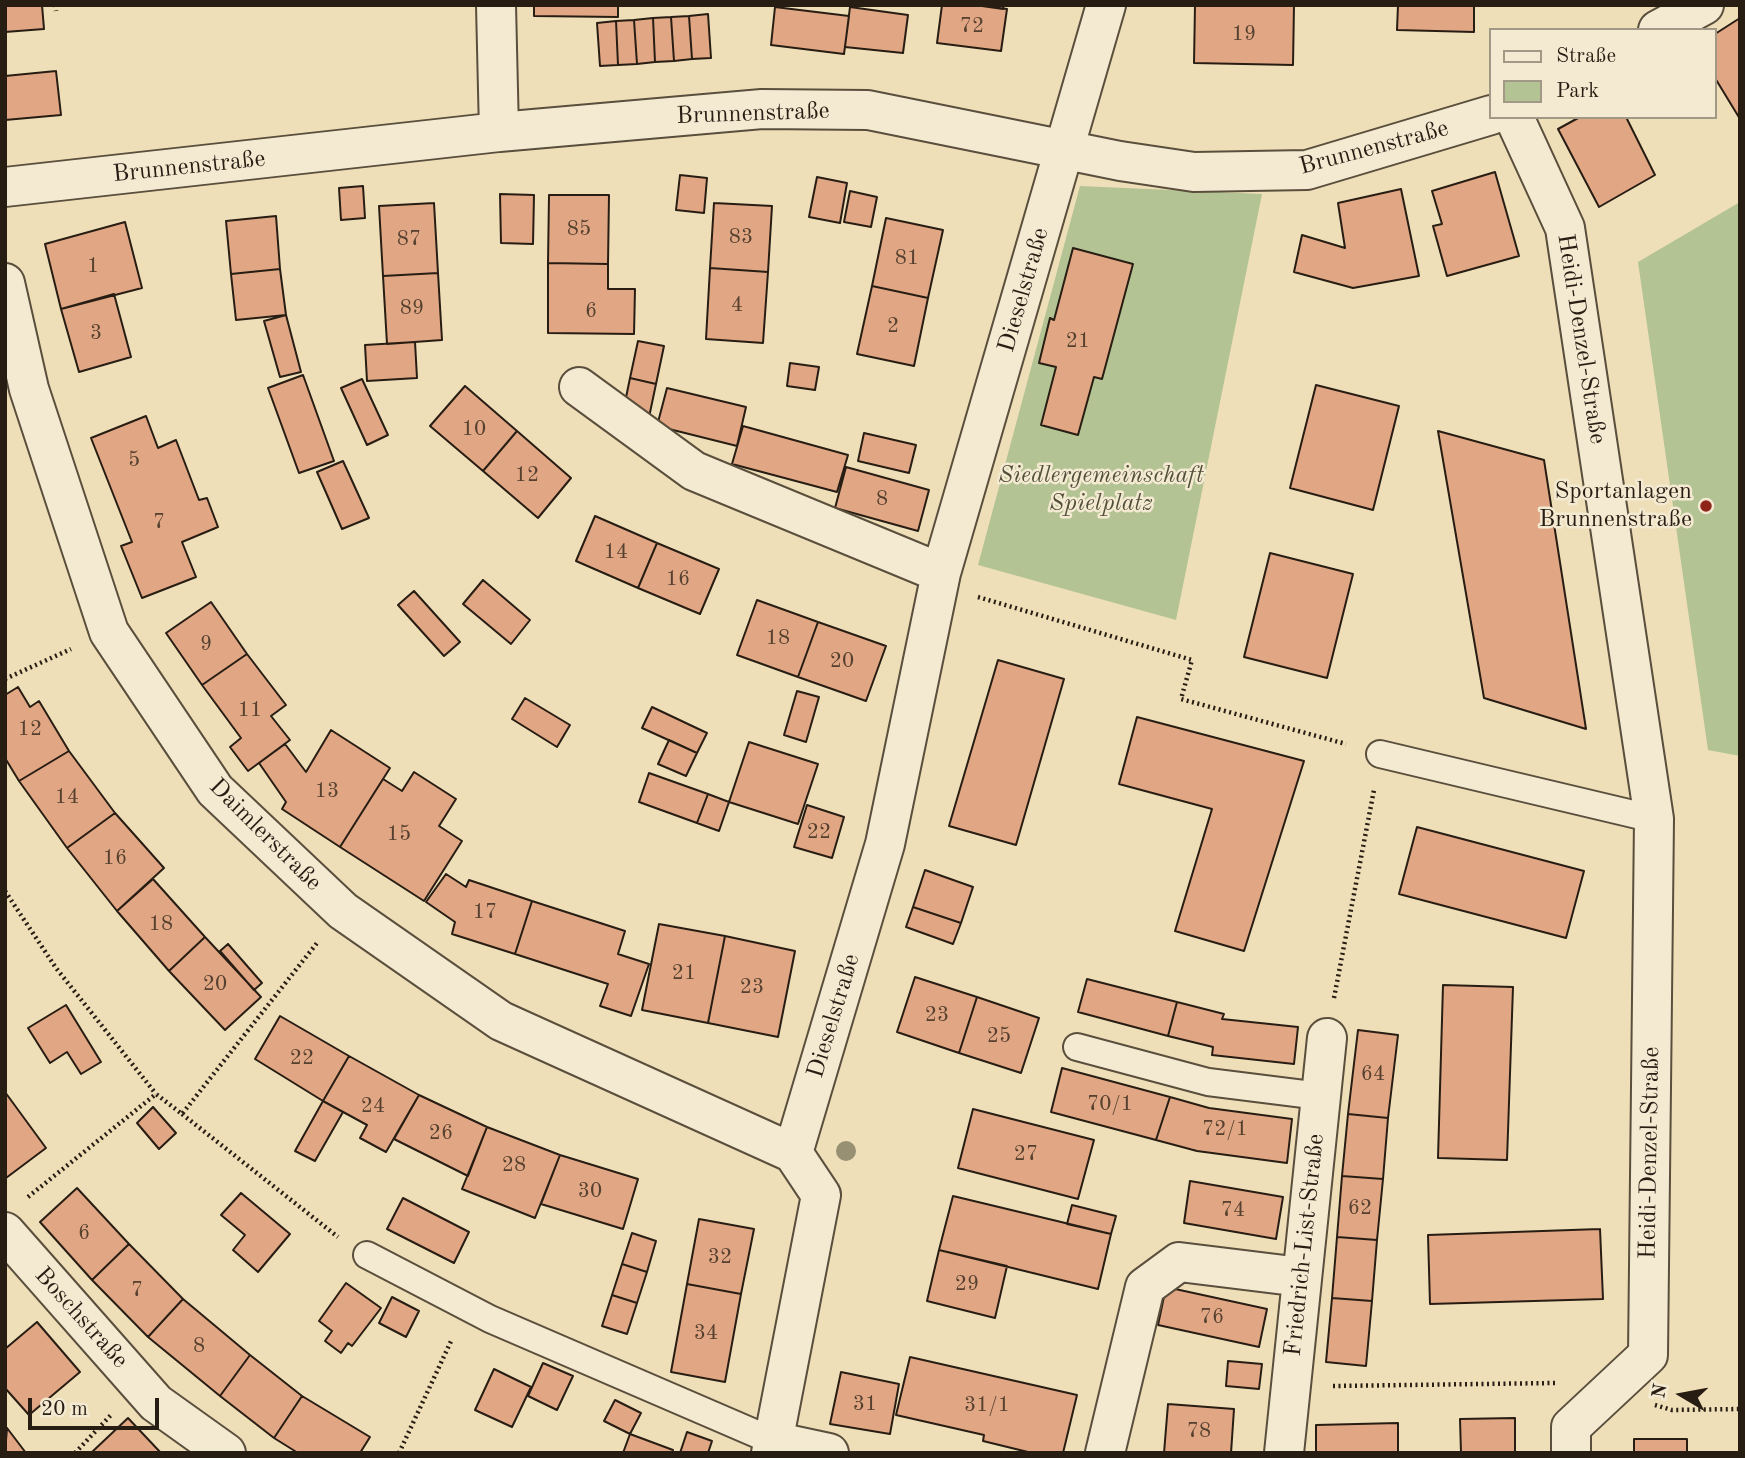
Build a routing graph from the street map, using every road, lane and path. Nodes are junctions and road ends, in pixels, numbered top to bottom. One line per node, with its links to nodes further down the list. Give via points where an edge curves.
1 (496, 5): 7 (street)
2 (1106, 5): 8 (street, Dieselstraße)
3 (1704, 5): 4 (street)
4 (1662, 28)
5 (1490, 115): 8 (street, Brunnenstraße, via 1307,170 1194,172)
6 (1515, 119): 16 (street, Heidi-Denzel-Straße, via 1565,228)
7 (499, 132): 8 (street, Brunnenstraße, via 762,109 868,110); 9 (street, Brunnenstraße)
8 (1065, 149): 12 (street, Dieselstraße)
9 (5, 187)
10 (5, 283): 13 (street, Daimlerstraße, via 29,389)
11 (579, 387): 12 (street, via 694,471)
12 (941, 573): 15 (path, via 982,599 1192,660 1181,699); 24 (street, Dieselstraße, via 885,844)
13 (109, 632): 14 (path); 18 (street, Daimlerstraße, via 215,790)
14 (5, 679)
15 (1380, 754): 16 (lane); 19 (path)
16 (1654, 819): 32 (street, Heidi-Denzel-Straße, via 1648,1355)
17 (5, 891): 21 (path, via 56,968)
18 (343, 911): 23 (path); 24 (street, Daimlerstraße, via 501,1021)
19 (1326, 1038): 22 (street, Friedrich-List-Straße)
20 (1077, 1047): 22 (lane, via 1208,1082)
21 (156, 1094): 23 (path); 25 (path)
22 (1320, 1096): 28 (street, Friedrich-List-Straße)
23 (182, 1114): 27 (path, via 323,1227)
24 (793, 1153): 34 (street, via 821,1195)
25 (27, 1198)
26 (5, 1232): 30 (street, Boschstraße)
27 (367, 1255): 29 (lane)
28 (1301, 1277): 31 (street, Friedrich-List-Straße); 39 (street, via 1179,1262 1145,1287)
29 (468, 1307): 34 (lane); 37 (path)
30 (140, 1384): 35 (path); 36 (street, Boschstraße, via 156,1403)
31 (1290, 1387): 32 (path, via 1589,1382); 40 (street, Friedrich-List-Straße)
32 (1610, 1391): 33 (path, via 1672,1410); 41 (street, Heidi-Denzel-Straße, via 1571,1427)
33 (1740, 1409)
34 (772, 1447): 38 (street)
35 (75, 1453)
36 (226, 1453)
37 (399, 1453)
38 (829, 1453)
39 (1105, 1453)
40 (1284, 1453)
41 (1571, 1453)

